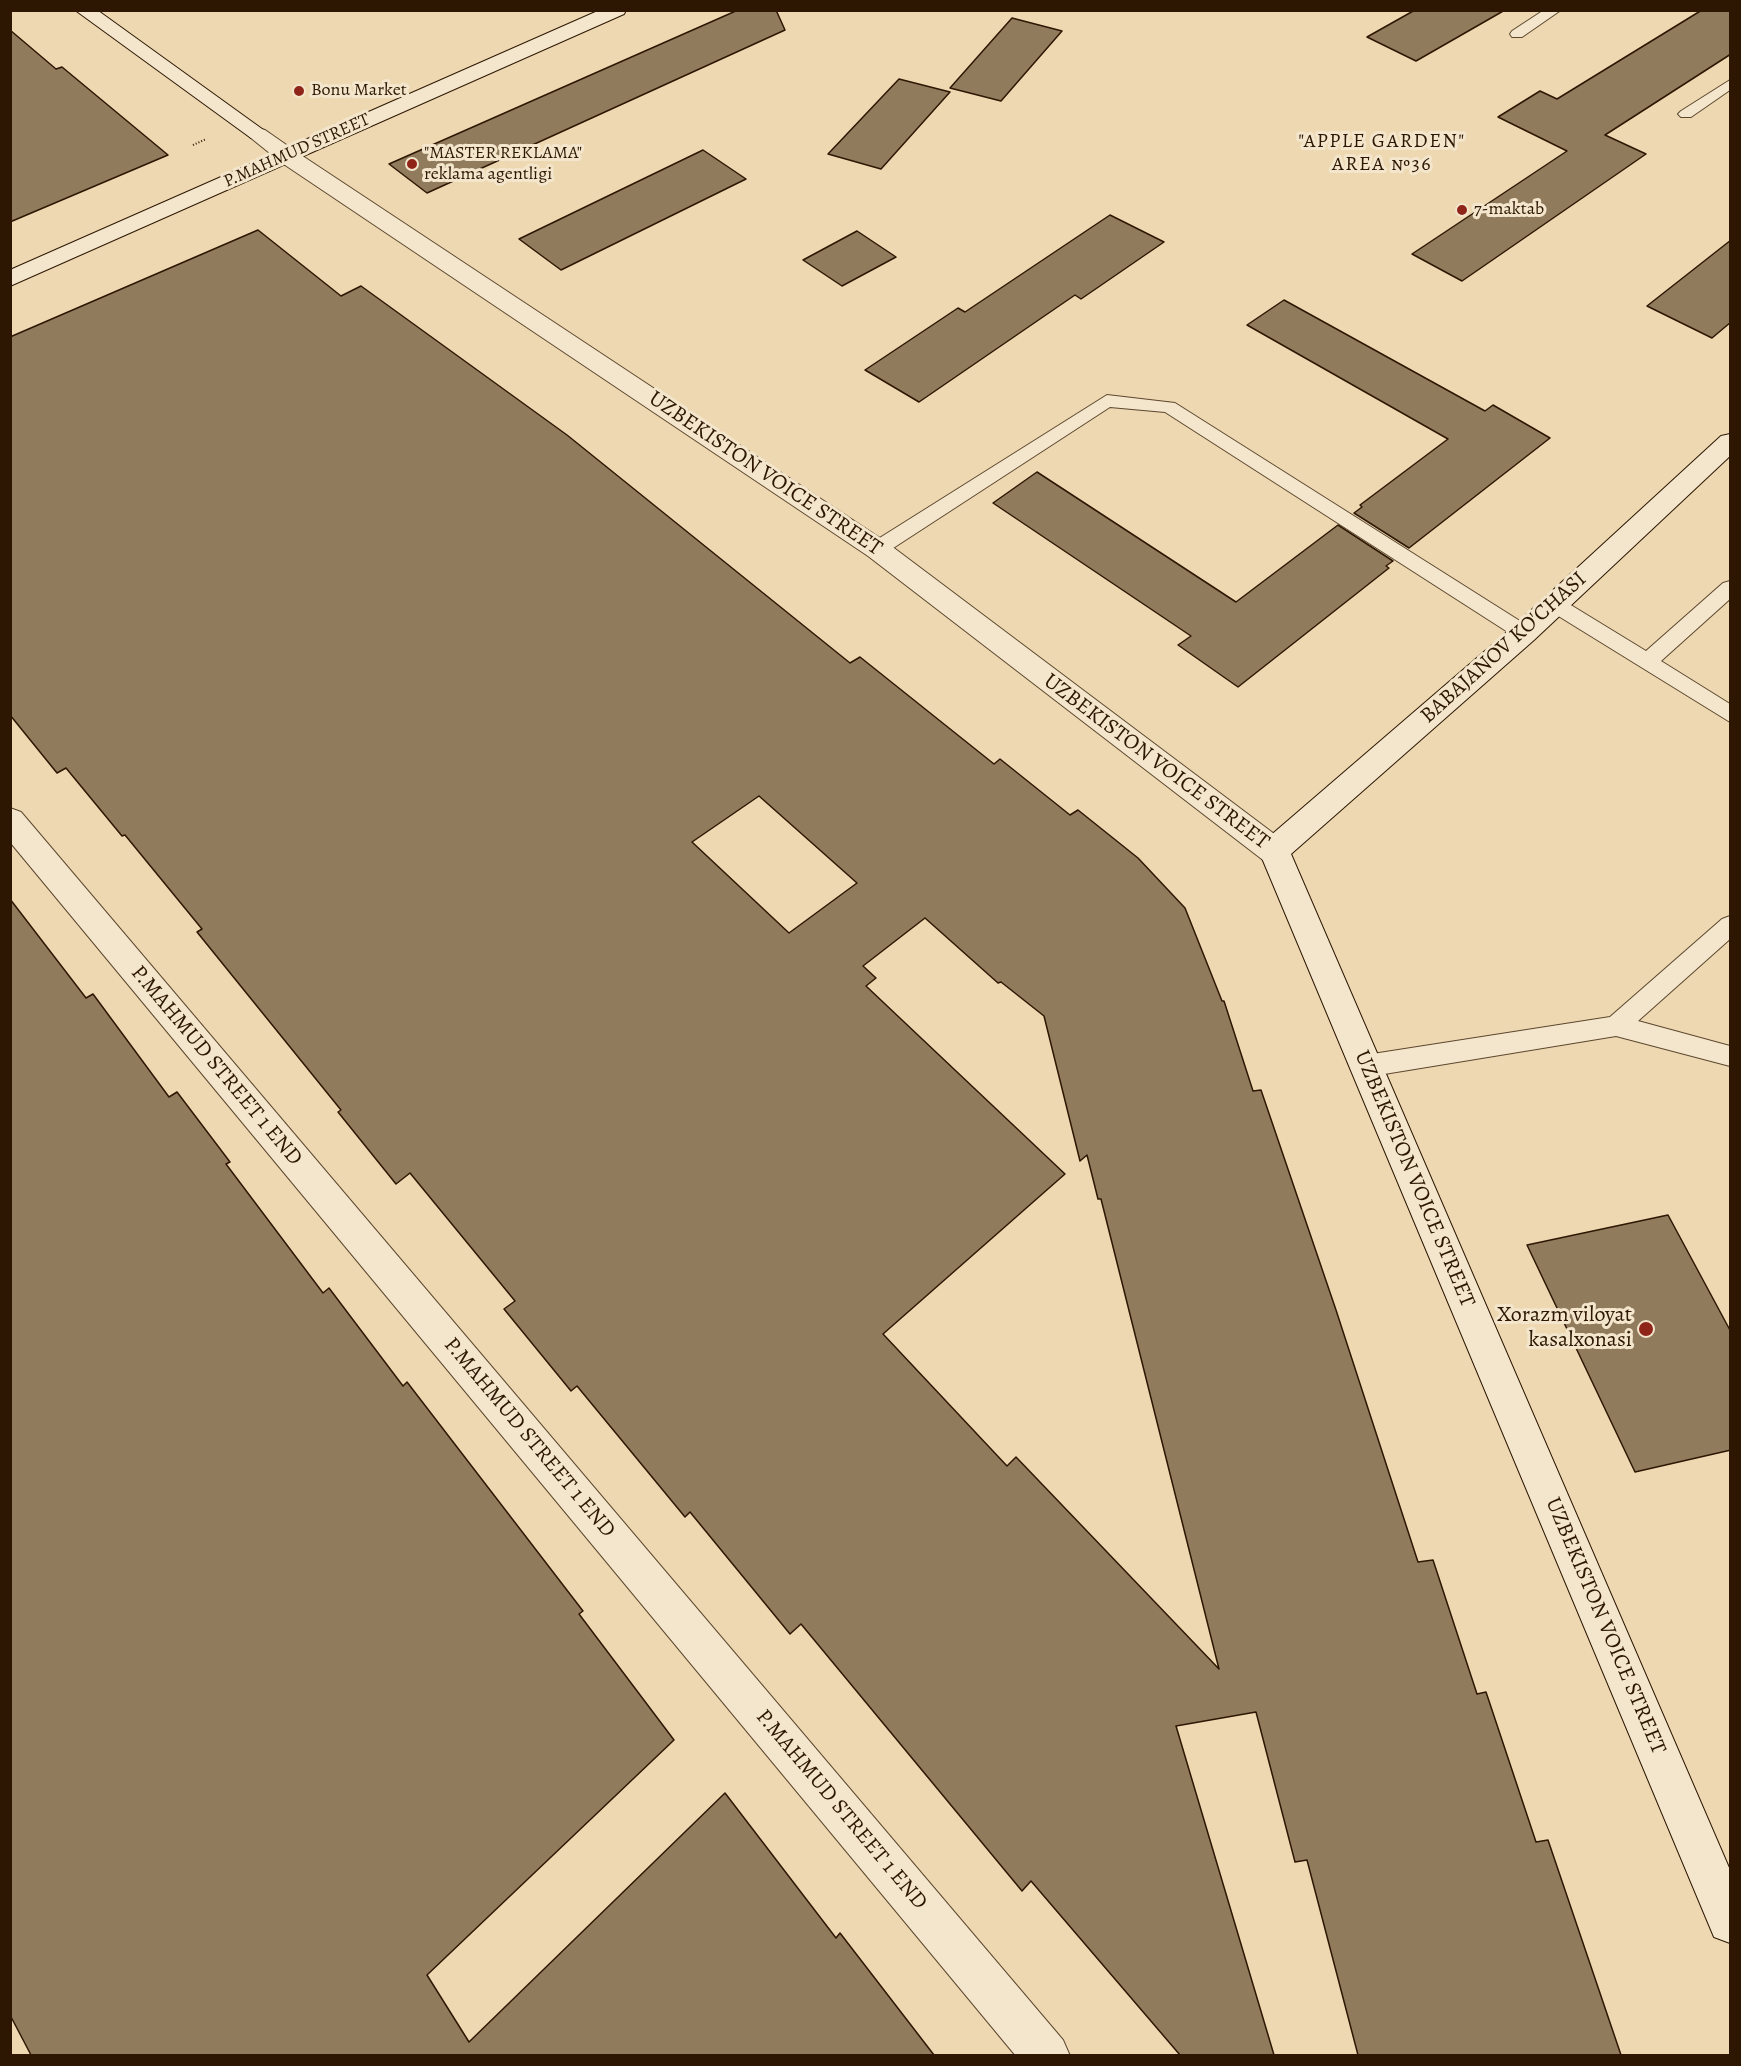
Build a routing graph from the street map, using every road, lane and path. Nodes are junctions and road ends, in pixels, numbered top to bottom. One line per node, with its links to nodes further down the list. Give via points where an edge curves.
1 (84, 10): 7 (street, UZBEKISTON VOICE STREET)
2 (617, 10): 7 (street, P.MAHMUD STREET)
3 (1554, 10): 4 (lane)
4 (1517, 34)
5 (1731, 84): 6 (lane)
6 (1686, 114)
7 (289, 155): 8 (street, P.MAHMUD STREET); 10 (street, UZBEKISTON VOICE STREET)
8 (10, 279)
9 (1731, 442): 12 (street, BABAJANOV KO'CHASI)
10 (877, 549): 13 (lane, via 1107,401 1169,407); 17 (street, UZBEKISTON VOICE STREET)
11 (1731, 588): 14 (lane)
12 (1554, 604): 13 (street, BABAJANOV KO'CHASI); 14 (lane)
13 (1524, 633): 17 (street, BABAJANOV KO'CHASI)
14 (1647, 662): 15 (lane)
15 (1731, 714)
16 (10, 820): 23 (street, P.MAHMUD STREET 1 END)
17 (1274, 851): 21 (street, UZBEKISTON VOICE STREET)
18 (1731, 926): 19 (lane)
19 (1616, 1026): 20 (lane); 21 (lane)
20 (1731, 1056)
21 (1366, 1066): 22 (street, UZBEKISTON VOICE STREET)
22 (1731, 1921)
23 (1047, 2055)

